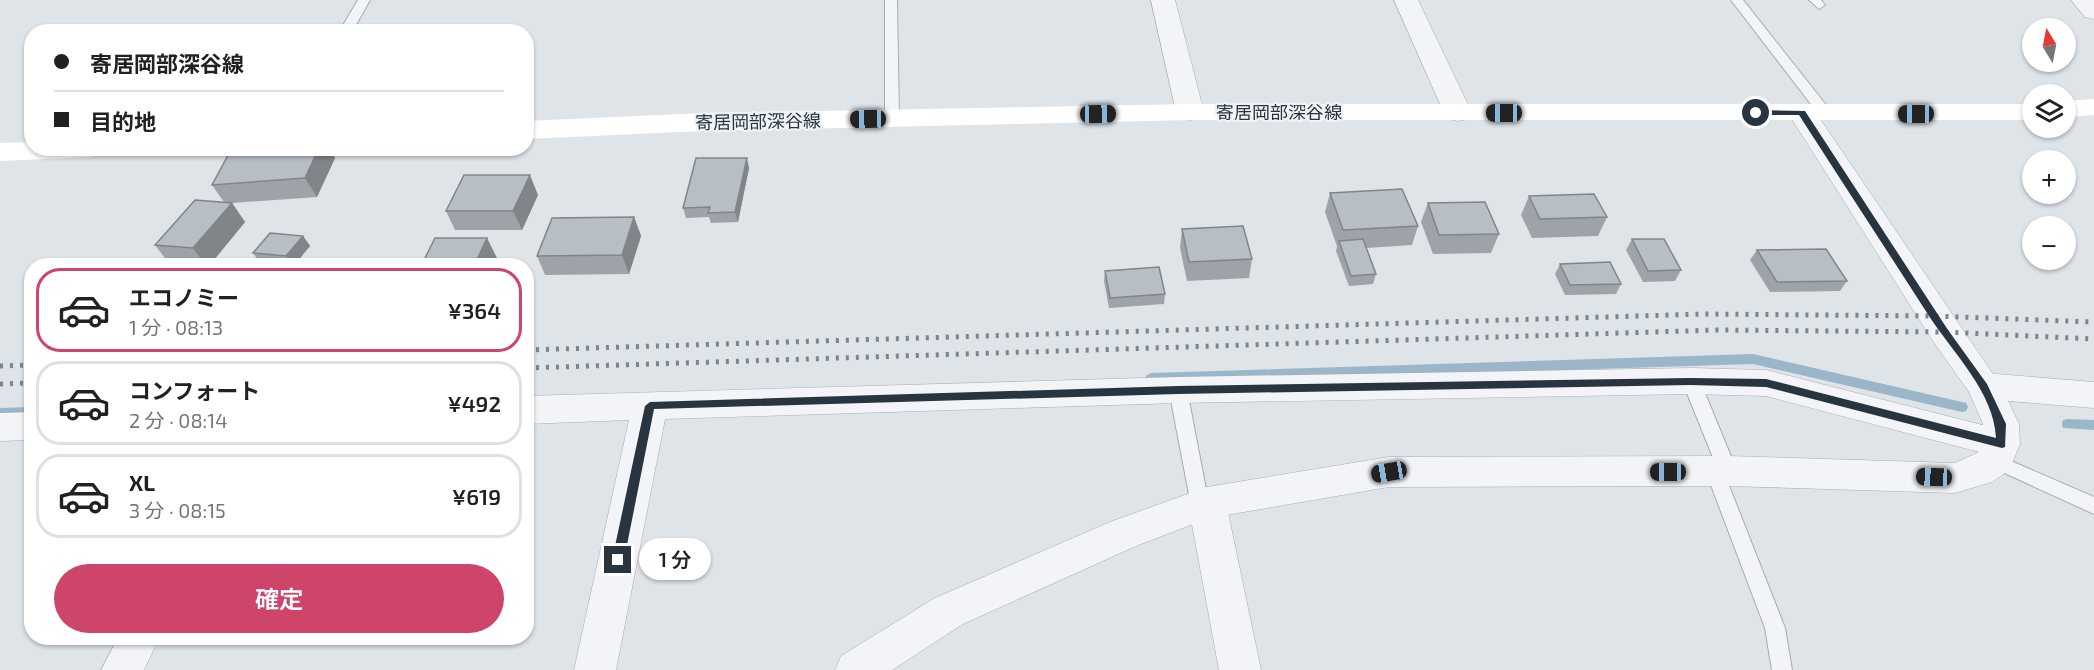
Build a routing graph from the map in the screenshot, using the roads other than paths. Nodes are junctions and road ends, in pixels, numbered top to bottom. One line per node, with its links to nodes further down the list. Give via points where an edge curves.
1 (364, 0): 8 (lane)
2 (891, 0): 15 (lane)
3 (1163, 0): 11 (street)
4 (1406, 0): 13 (street)
5 (1737, 0): 14 (lane)
6 (2083, 0): 7 (street)
7 (2094, 12)
8 (350, 24)
9 (2094, 107): 10 (main road)
10 (2076, 108)
11 (1190, 112): 13 (main road, 寄居岡部深谷線); 15 (main road, 寄居岡部深谷線)
12 (2022, 112): 14 (main road, 寄居岡部深谷線)
13 (1458, 113): 14 (main road, 寄居岡部深谷線)
14 (1813, 113): 20 (street, via 1945,332)
15 (892, 118): 16 (main road, 寄居岡部深谷線)
16 (534, 130)
17 (24, 151): 18 (main road)
18 (0, 152)
19 (1690, 381): 21 (street); 27 (street, via 1766,383); 28 (lane)
20 (1984, 386): 22 (street); 27 (street, via 2001,424)
21 (1178, 390): 23 (street); 29 (lane)
22 (2094, 395)
23 (650, 406): 24 (street); 33 (street)
24 (534, 410)
25 (24, 426): 26 (street)
26 (0, 427)
27 (1999, 452): 28 (street, via 1979,471 1955,478); 30 (lane)
28 (1721, 471): 29 (street, via 1389,472); 36 (lane, via 1775,628)
29 (1204, 504): 34 (street, via 1123,534 949,611); 35 (street)
30 (2094, 506)
31 (135, 645): 32 (street)
32 (122, 670)
33 (595, 670)
34 (856, 670)
35 (1240, 670)
36 (1782, 670)

